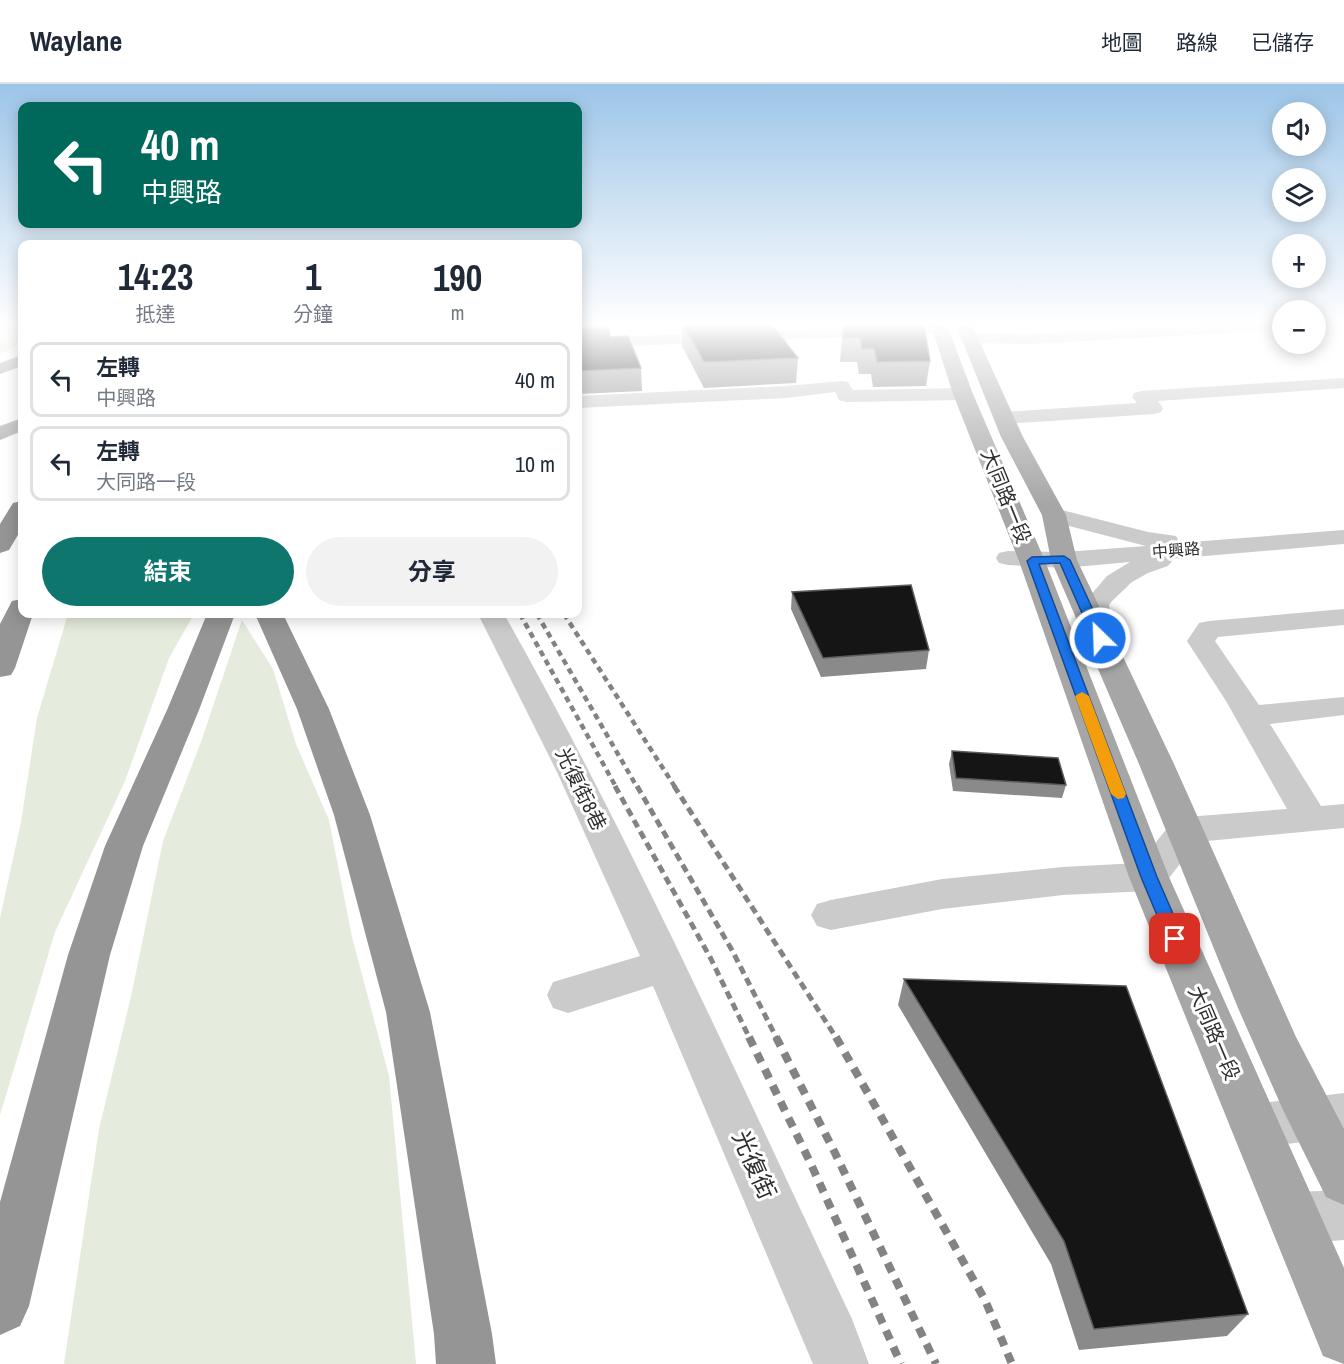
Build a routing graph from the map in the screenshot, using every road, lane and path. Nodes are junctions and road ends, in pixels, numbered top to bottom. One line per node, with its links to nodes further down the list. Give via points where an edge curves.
1 (960, 385): 4 (main road, 大同路一段)
2 (990, 385): 7 (main road, 大同路一段)
3 (1319, 385): 7 (street, via 1141,397 1154,408)
4 (963, 393): 5 (street, via 846,396 842,386); 9 (main road, 大同路一段)
5 (582, 402)
6 (18, 426): 8 (main road)
7 (1008, 427): 9 (main road); 13 (main road, 大同路一段)
8 (0, 434)
9 (981, 436): 17 (main road, 大同路一段)
10 (18, 448): 11 (main road)
11 (0, 455)
12 (18, 515): 15 (highway)
13 (1054, 515): 16 (street, via 1148,539); 17 (main road, 大同路一段)
14 (1344, 537): 16 (street, 中興路)
15 (0, 545)
16 (1221, 547): 17 (street, 中興路); 23 (street, via 1145,564 1114,581 1096,604)
17 (1035, 560): 23 (main road, 大同路一段); 29 (main road, 大同路一段)
18 (18, 616): 24 (highway)
19 (1344, 617): 26 (street, via 1209,630 1201,640)
20 (219, 618): 38 (highway, via 124,846 92,944)
21 (272, 618): 40 (highway, via 313,709 352,815 408,1012)
22 (493, 618): 31 (street, 光復街8巷, via 574,772)
23 (1100, 638): 28 (main road, 大同路一段)
24 (0, 668)
25 (1344, 706): 26 (street)
26 (1250, 716): 27 (street)
27 (1327, 818): 28 (street)
28 (1185, 830): 29 (street); 33 (main road, 大同路一段, via 1228,933)
29 (1149, 877): 30 (street, via 1063,881 942,894); 34 (main road, 大同路一段)
30 (831, 915)
31 (666, 966): 32 (street); 41 (street, 光復街)
32 (568, 995)
33 (1327, 1117): 34 (street); 35 (main road, 大同路一段)
34 (1254, 1126): 37 (main road, 大同路一段)
35 (1344, 1179)
36 (1344, 1215): 37 (street)
37 (1294, 1218): 39 (main road, 大同路一段)
38 (0, 1306)
39 (1344, 1335)
40 (466, 1364)
41 (841, 1364)

